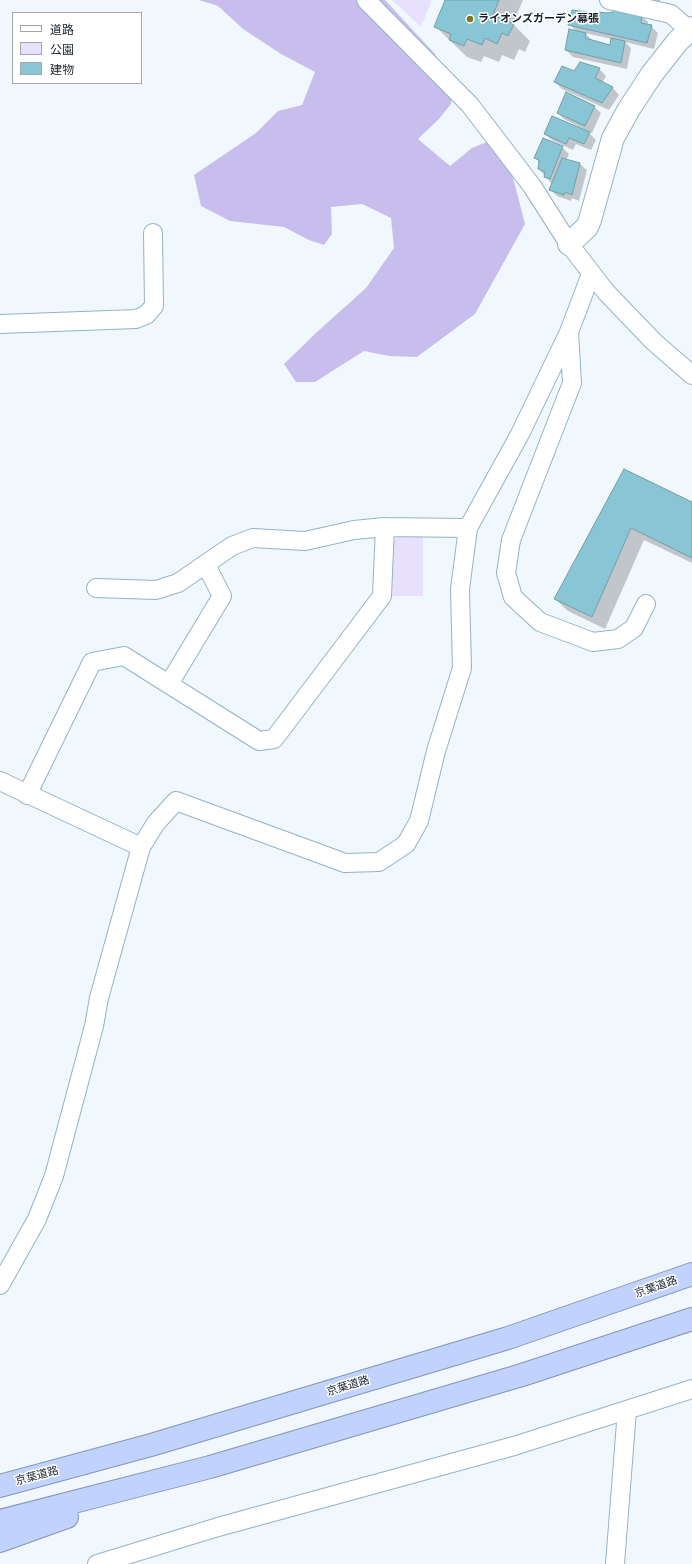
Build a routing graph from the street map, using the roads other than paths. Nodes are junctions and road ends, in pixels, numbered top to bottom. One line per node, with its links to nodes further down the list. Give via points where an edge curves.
1 (366, 0): 5 (street, via 470,105 532,186)
2 (609, 0): 3 (street, via 671,14)
3 (690, 29): 5 (street, via 652,74 618,128 609,149 590,220 587,227)
4 (153, 233): 7 (street, via 154,306 146,314 136,319)
5 (569, 244): 6 (street)
6 (591, 274): 8 (street); 9 (street, via 654,342)
7 (0, 324)
8 (569, 332): 11 (street, via 520,434); 14 (street, via 572,383 511,540 506,573 514,597 540,622 593,642 618,639 634,628)
9 (692, 375)
10 (385, 527): 11 (street); 12 (street, via 354,530 305,541 253,538 232,546); 15 (street, via 382,596 274,739 259,742)
11 (468, 528): 18 (street, via 460,589 462,668 436,751 419,821 406,844 379,862 345,863 176,801 156,823)
12 (206, 565): 13 (street, via 178,584 156,590); 15 (street, via 222,596)
13 (96, 588)
14 (646, 604)
15 (169, 684): 17 (street, via 124,656 92,662)
16 (0, 782): 17 (street)
17 (27, 795): 18 (street)
18 (141, 847): 20 (street, via 99,998 94,1026 54,1176 37,1219)
19 (692, 1274): 24 (highway, 京葉道路, via 508,1338)
20 (0, 1285)
21 (692, 1319): 25 (highway, via 522,1375)
22 (692, 1389): 23 (street)
23 (627, 1410): 30 (street, via 514,1446 218,1527); 31 (street)
24 (151, 1445): 26 (highway); 27 (highway, 京葉道路)
25 (210, 1467): 28 (highway); 29 (highway)
26 (0, 1475)
27 (0, 1486)
28 (0, 1521)
29 (0, 1540)
30 (96, 1564)
31 (615, 1564)

